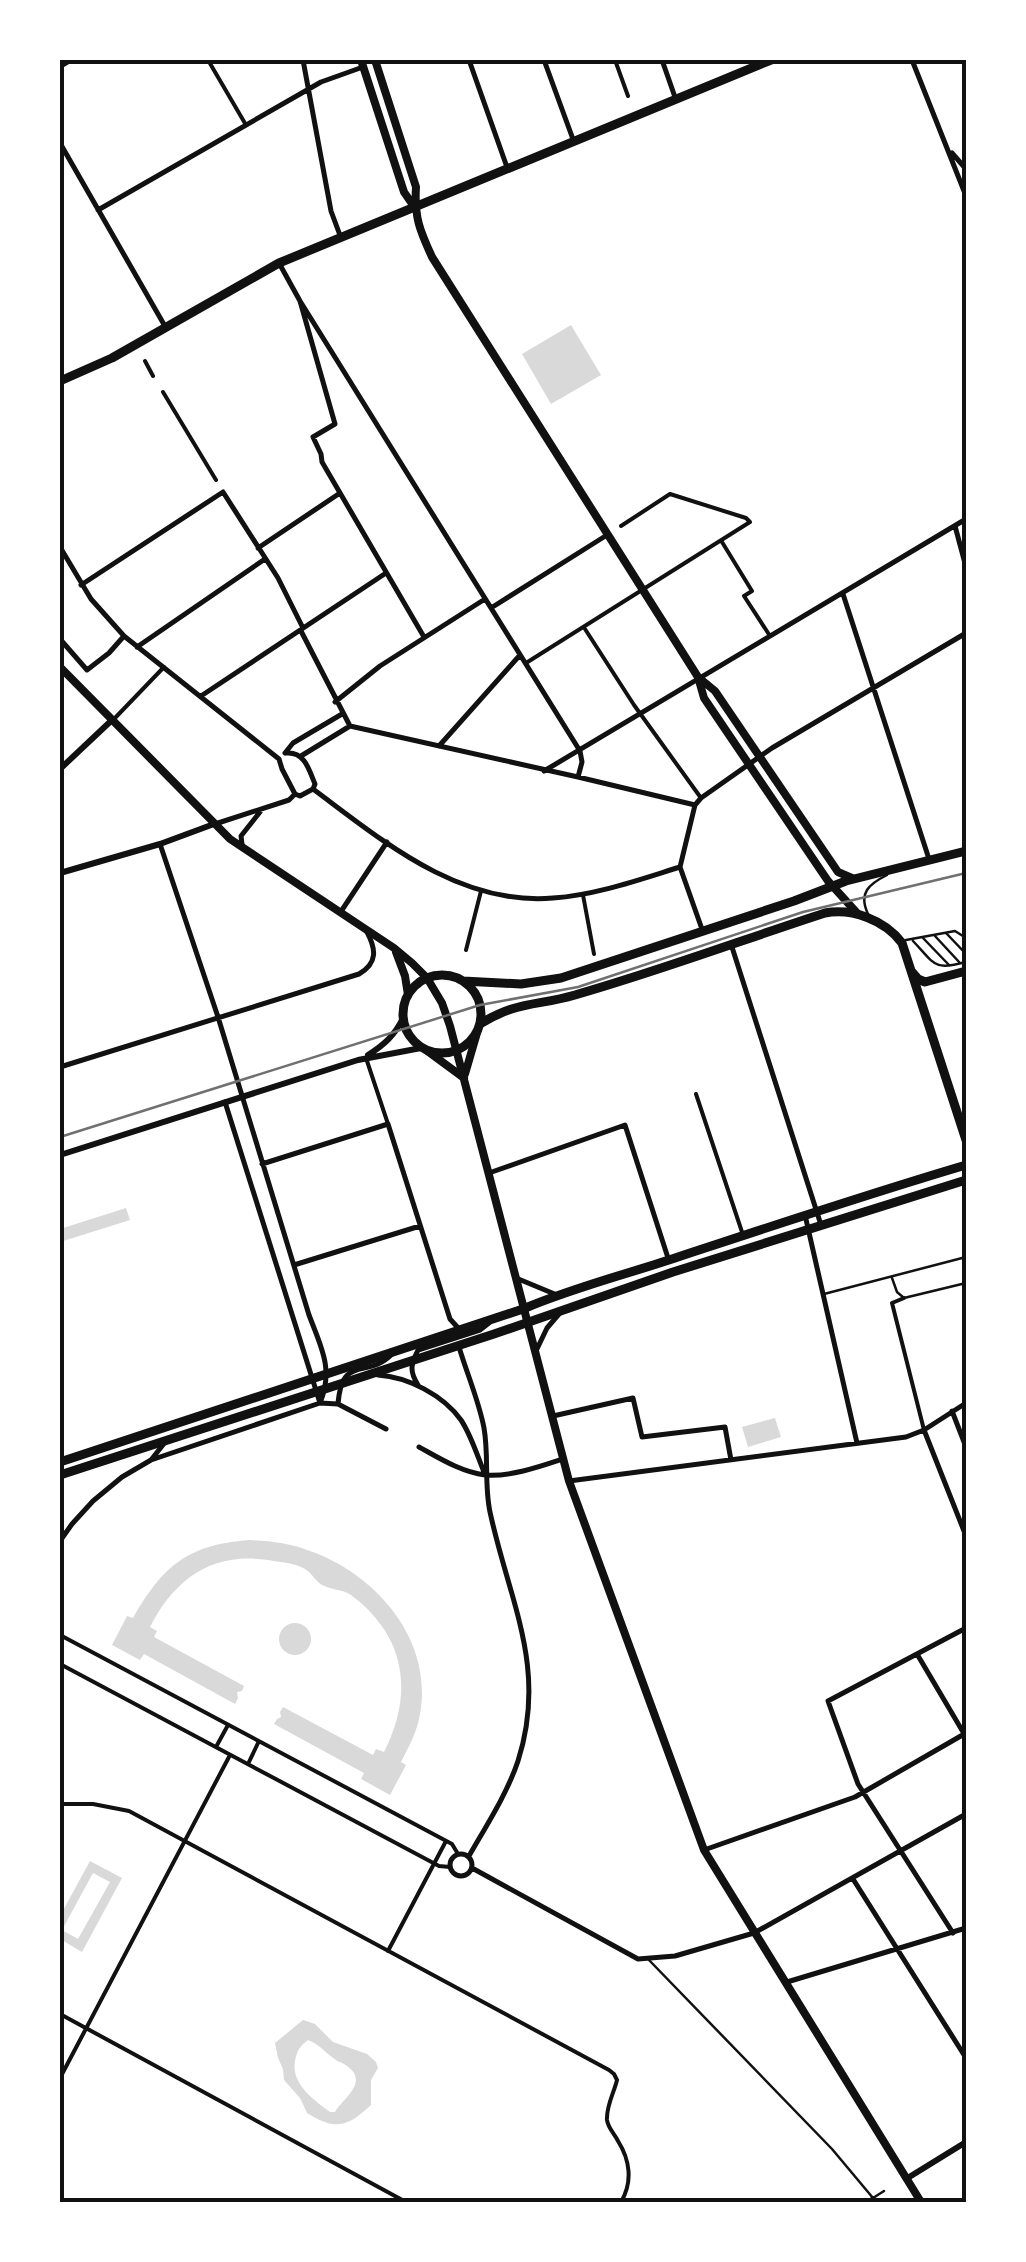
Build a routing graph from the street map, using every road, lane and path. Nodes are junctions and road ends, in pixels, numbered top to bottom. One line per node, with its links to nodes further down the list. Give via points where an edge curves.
1 (72, 60): 12 (street)
2 (208, 60): 16 (street)
3 (303, 60): 13 (street)
4 (469, 60): 21 (street)
5 (544, 60): 18 (street)
6 (615, 60): 14 (street)
7 (662, 60): 15 (street)
8 (771, 60): 15 (main road)
9 (912, 60): 19 (street)
10 (377, 61): 24 (main road, via 416,187)
11 (362, 63): 13 (street); 24 (main road)
12 (60, 67)
13 (308, 89): 16 (street); 26 (street)
14 (628, 96)
15 (676, 100): 18 (main road)
16 (246, 124): 25 (street)
17 (60, 142): 25 (street)
18 (574, 142): 21 (main road)
19 (947, 147): 20 (street); 22 (street)
20 (966, 169)
21 (508, 170): 24 (main road)
22 (964, 183): 23 (street)
23 (966, 196)
24 (415, 208): 26 (main road); 39 (main road, via 432,257)
25 (98, 210): 29 (street)
26 (341, 238): 27 (main road)
27 (279, 264): 28 (street); 29 (main road)
28 (300, 301): 35 (street, via 335,424 313,437); 49 (street)
29 (166, 328): 32 (main road)
30 (145, 361): 31 (street)
31 (153, 376)
32 (60, 382)
33 (163, 392): 34 (street)
34 (216, 480)
35 (340, 492): 42 (street); 45 (street)
36 (966, 519): 38 (street)
37 (621, 526): 40 (street, via 670,494 750,522)
38 (955, 526): 44 (street); 48 (street)
39 (608, 534): 47 (main road); 50 (street)
40 (721, 540): 47 (street); 55 (street)
41 (60, 547): 46 (street)
42 (258, 548): 43 (street); 46 (street, via 222,490)
43 (265, 559): 52 (street); 58 (street)
44 (966, 568)
45 (386, 573): 52 (street); 56 (street)
46 (81, 585): 54 (street)
47 (642, 590): 51 (street); 63 (main road)
48 (843, 593): 55 (street); 64 (street)
49 (486, 598): 50 (street); 56 (street)
50 (492, 608): 59 (street)
51 (584, 627): 60 (street); 68 (street)
52 (302, 629): 65 (street); 66 (street)
53 (966, 634): 64 (street)
54 (124, 636): 57 (street, via 86,670); 58 (street)
55 (770, 636): 63 (street)
56 (424, 637): 66 (street)
57 (60, 639)
58 (137, 647): 62 (street)
59 (520, 654): 60 (street); 71 (street)
60 (526, 663): 72 (street)
61 (60, 667): 69 (main road)
62 (164, 667): 65 (street); 69 (street)
63 (698, 678): 68 (street); 75 (main road, via 715,691); 77 (main road, via 704,698)
64 (873, 688): 75 (street); 91 (street)
65 (200, 696): 76 (street)
66 (336, 702): 67 (street)
67 (342, 714): 70 (street); 73 (street)
68 (642, 714): 72 (street); 83 (street)
69 (112, 720): 78 (street); 86 (main road)
70 (350, 726): 71 (street); 74 (street)
71 (438, 746): 79 (street)
72 (580, 750): 79 (street); 80 (street)
73 (285, 753): 74 (street); 76 (street)
74 (301, 756): 81 (street)
75 (759, 757): 77 (street); 95 (main road, via 838,872)
76 (279, 759): 82 (street)
77 (749, 764): 83 (street); 96 (main road)
78 (60, 769)
79 (544, 771): 80 (street)
80 (578, 777): 84 (street)
81 (314, 789): 82 (street); 87 (street)
82 (295, 794): 85 (street)
83 (701, 798): 84 (street)
84 (695, 805): 92 (street)
85 (262, 809): 86 (street); 89 (street, via 241,836)
86 (214, 824): 88 (street); 89 (main road)
87 (387, 842): 97 (street, via 427,869); 99 (street)
88 (160, 844): 94 (street); 121 (street)
89 (246, 851): 99 (main road)
90 (964, 853): 91 (main road)
91 (931, 860): 93 (main road)
92 (680, 867): 98 (street); 103 (street)
93 (907, 867): 95 (main road); 101 (lane, via 865,890)
94 (60, 873)
95 (855, 878): 96 (main road)
96 (832, 886): 100 (main road); 103 (main road)
97 (481, 891): 98 (street, via 516,898); 112 (street)
98 (583, 894): 113 (street)
99 (340, 913): 102 (main road)
100 (858, 914): 101 (main road); 110 (main road, via 825,913)
101 (872, 920): 108 (main road)
102 (365, 929): 111 (main road); 121 (street, via 374,958 360,974)
103 (702, 932): 119 (main road, via 561,978)
104 (946, 933): 105 (lane); 107 (lane); 114 (lane)
105 (934, 936): 106 (lane); 115 (lane)
106 (923, 938): 109 (lane); 116 (lane)
107 (966, 938)
108 (899, 939): 109 (lane); 117 (main road)
109 (912, 940): 116 (lane, via 936,965)
110 (731, 944): 123 (main road, via 572,996 502,1010); 139 (street)
111 (394, 948): 118 (main road); 120 (main road)
112 (466, 950)
113 (594, 954)
114 (966, 954)
115 (964, 965): 116 (lane); 117 (main road, via 925,982)
116 (950, 966)
117 (910, 970): 133 (main road)
118 (426, 978): 119 (main road); 120 (main road); 125 (main road, via 442,1002)
119 (464, 981): 123 (main road, via 478,999)
120 (408, 995): 122 (main road)
121 (218, 1017): 127 (street); 130 (street)
122 (403, 1018): 124 (main road); 126 (street)
123 (479, 1028): 125 (main road); 128 (main road)
124 (424, 1049): 125 (main road); 126 (street); 128 (main road)
125 (457, 1051): 128 (main road)
126 (362, 1059): 130 (street); 132 (street)
127 (60, 1067)
128 (464, 1078): 137 (main road)
129 (696, 1094): 144 (street)
130 (241, 1097): 131 (street); 135 (street)
131 (225, 1102): 134 (street); 166 (street)
132 (388, 1124): 135 (street); 142 (street)
133 (966, 1140)
134 (60, 1155)
135 (262, 1164): 147 (street)
136 (966, 1165): 139 (main road)
137 (489, 1172): 146 (street, via 626,1125); 150 (main road)
138 (966, 1180): 141 (main road)
139 (816, 1211): 140 (main road); 141 (street)
140 (805, 1215): 143 (street); 144 (main road)
141 (821, 1225): 143 (main road)
142 (421, 1226): 147 (street); 159 (street, via 450,1318)
143 (808, 1229): 148 (main road); 153 (street)
144 (743, 1236): 146 (main road)
145 (966, 1257): 149 (lane)
146 (669, 1260): 148 (street); 152 (main road)
147 (294, 1266): 164 (street)
148 (673, 1272): 156 (main road)
149 (892, 1276): 153 (lane); 154 (lane)
150 (516, 1278): 152 (street); 155 (main road)
151 (966, 1282): 154 (lane)
152 (557, 1295): 155 (main road)
153 (822, 1295): 178 (street)
154 (904, 1298): 176 (street, via 892,1304)
155 (523, 1309): 157 (main road); 158 (main road)
156 (562, 1310): 158 (main road); 162 (street)
157 (496, 1318): 159 (main road); 163 (street, via 480,1330 418,1350)
158 (526, 1323): 160 (main road); 162 (main road)
159 (460, 1330): 161 (main road)
160 (459, 1345): 163 (main road); 185 (street, via 484,1425)
161 (394, 1352): 164 (main road); 167 (street, via 346,1374)
162 (535, 1354): 174 (main road)
163 (412, 1361): 165 (main road); 168 (street)
164 (327, 1374): 166 (main road); 169 (street)
165 (370, 1374): 167 (main road); 168 (street)
166 (312, 1378): 169 (street); 184 (main road)
167 (340, 1384): 169 (main road); 172 (street)
168 (420, 1387): 185 (street, via 458,1416)
169 (321, 1390): 170 (street); 177 (main road)
170 (320, 1403): 172 (street); 181 (street)
171 (966, 1403): 173 (street)
172 (338, 1404): 175 (street)
173 (952, 1411): 176 (street); 180 (street)
174 (552, 1416): 182 (main road); 183 (street, via 633,1398 642,1437 725,1427)
175 (386, 1429)
176 (924, 1430): 178 (street); 188 (street)
177 (167, 1440): 181 (street); 186 (main road)
178 (856, 1443): 183 (street)
179 (418, 1447): 185 (street)
180 (966, 1447)
181 (151, 1460): 189 (street, via 105,1490)
182 (563, 1460): 185 (street); 187 (main road)
183 (730, 1460): 187 (street)
184 (60, 1462)
185 (485, 1475): 208 (street, via 527,1649 530,1700 518,1764)
186 (60, 1476)
187 (569, 1481): 205 (main road)
188 (966, 1536)
189 (60, 1540)
190 (966, 1628): 192 (street)
191 (60, 1635): 194 (street)
192 (918, 1654): 195 (street); 200 (street, via 828,1702)
193 (60, 1664): 197 (street)
194 (228, 1725): 196 (street); 197 (street)
195 (965, 1735): 200 (street)
196 (259, 1741): 199 (street); 203 (street)
197 (216, 1747): 198 (street)
198 (230, 1755): 199 (street); 204 (street)
199 (248, 1764): 209 (street)
200 (863, 1792): 205 (street); 206 (street)
201 (60, 1804): 204 (street, via 129,1811)
202 (966, 1814): 206 (street)
203 (446, 1841): 207 (street); 209 (street)
204 (185, 1842): 217 (street); 221 (street)
205 (704, 1850): 215 (main road)
206 (901, 1850): 212 (street); 214 (street)
207 (458, 1854): 208 (street); 210 (street)
208 (469, 1856): 211 (street)
209 (434, 1864): 210 (street); 217 (street)
210 (450, 1867): 211 (street, via 460,1876)
211 (472, 1868): 218 (street, via 638,1959)
212 (852, 1878): 215 (street); 216 (street)
213 (966, 1928): 214 (street)
214 (954, 1932): 216 (street)
215 (754, 1933): 218 (street); 219 (main road)
216 (897, 1948): 219 (street); 222 (street)
217 (388, 1951): 227 (street, via 612,2072 617,2080 608,2125 628,2164)
218 (647, 1958): 228 (lane, via 832,2149)
219 (787, 1982): 225 (main road)
220 (60, 2014): 221 (street)
221 (86, 2028): 223 (street); 229 (street)
222 (966, 2058)
223 (60, 2078)
224 (966, 2142): 225 (street)
225 (906, 2179): 231 (main road)
226 (884, 2191): 228 (lane)
227 (623, 2200): 230 (street)
228 (872, 2201)
229 (406, 2202)
230 (632, 2202)
231 (922, 2202)

